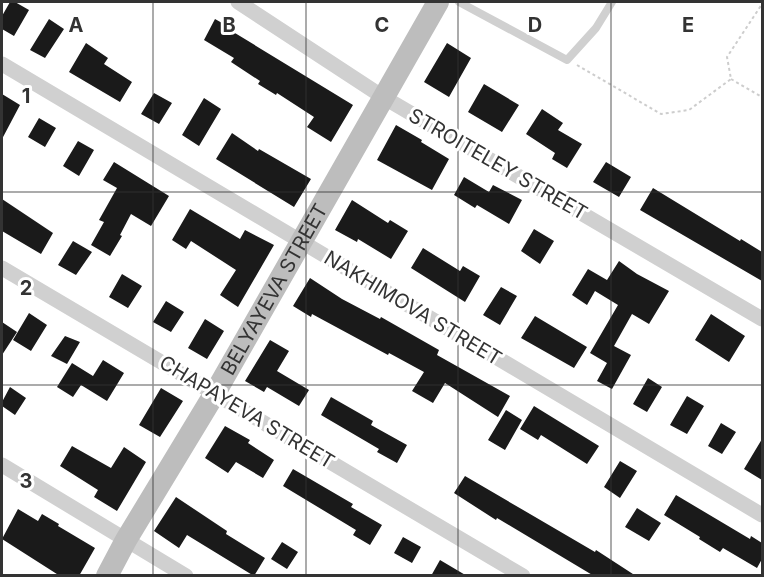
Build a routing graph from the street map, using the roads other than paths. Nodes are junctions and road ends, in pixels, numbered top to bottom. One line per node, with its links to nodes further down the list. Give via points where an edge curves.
1 (238, 2): 6 (street, STROITELEY STREET)
2 (438, 2): 6 (main road, BELYAYEVA STREET)
3 (459, 2): 4 (lane, via 567,60 596,28)
4 (612, 2)
5 (2, 64): 7 (street, NAKHIMOVA STREET)
6 (384, 97): 7 (main road, BELYAYEVA STREET); 9 (street, STROITELEY STREET)
7 (302, 241): 10 (main road, BELYAYEVA STREET); 12 (street, NAKHIMOVA STREET)
8 (2, 268): 10 (street, CHAPAYEVA STREET)
9 (762, 319)
10 (215, 393): 13 (main road, BELYAYEVA STREET); 16 (street, CHAPAYEVA STREET)
11 (2, 465): 13 (street)
12 (762, 515)
13 (126, 540): 14 (main road, BELYAYEVA STREET); 15 (street)
14 (107, 576)
15 (186, 576)
16 (523, 576)

